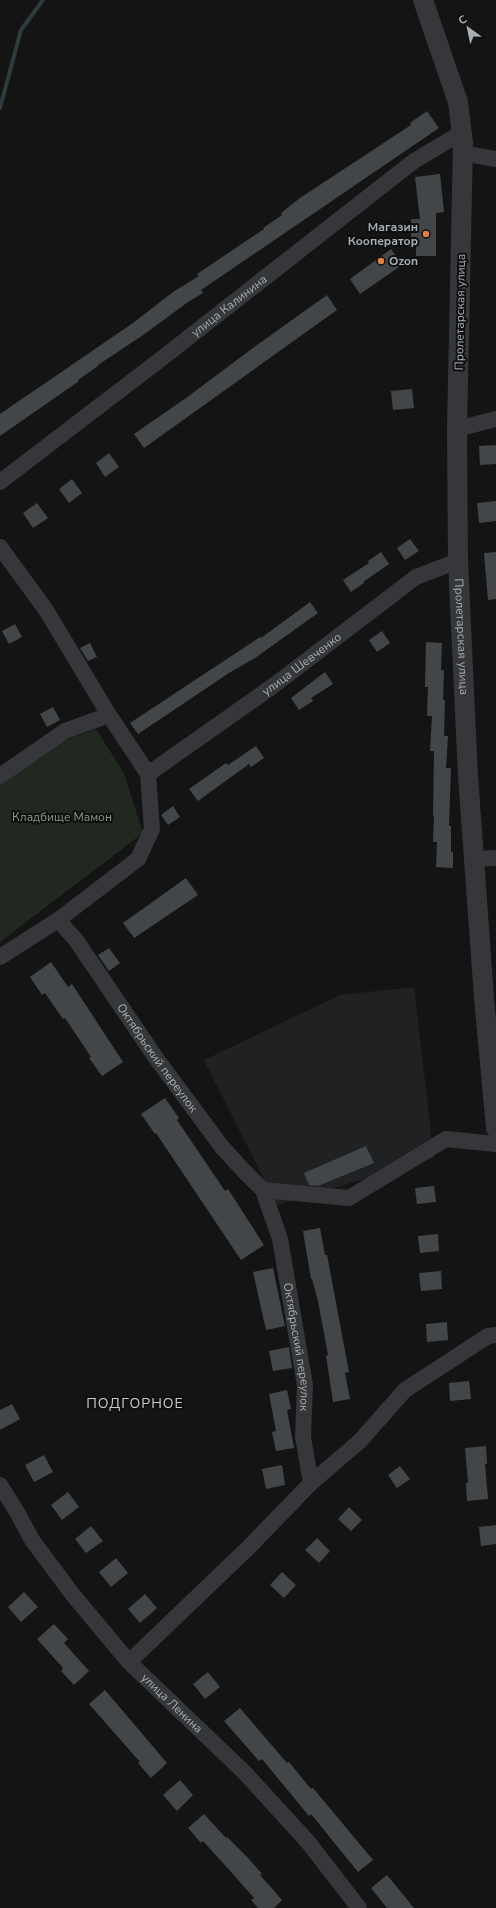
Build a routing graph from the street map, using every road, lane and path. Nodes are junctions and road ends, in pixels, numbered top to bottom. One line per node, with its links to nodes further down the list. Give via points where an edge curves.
1 (423, 0): 2 (street, Пролетарская улица, via 458,102)
2 (462, 143): 3 (street); 5 (street, Пролетарская улица); 6 (street, улица Калинина, via 414,161)
3 (496, 159)
4 (496, 419): 5 (street)
5 (457, 429): 8 (street, Пролетарская улица)
6 (0, 482)
7 (0, 547): 9 (street, via 46,610)
8 (458, 560): 10 (street, улица Шевченко, via 416,577 273,686); 13 (street, Пролетарская улица, via 468,776)
9 (109, 715): 10 (street); 11 (street, via 65,732)
10 (148, 774): 14 (street, via 152,828 138,859)
11 (0, 776)
12 (496, 858): 13 (street)
13 (475, 859): 16 (street, Пролетарская улица)
14 (58, 920): 15 (street); 18 (street, Октябрьский переулок, via 76,940 156,1058 222,1147)
15 (0, 957)
16 (496, 1128)
17 (496, 1144): 18 (street, via 446,1139 349,1198)
18 (263, 1190): 20 (street, Октябрьский переулок, via 280,1239 305,1385 302,1437)
19 (496, 1335): 20 (street, via 488,1336 405,1390 360,1441)
20 (311, 1483): 22 (street, via 249,1547)
21 (0, 1486): 22 (street, улица Ленина, via 32,1540 73,1595)
22 (129, 1662): 23 (street, улица Ленина, via 244,1773 308,1842)
23 (359, 1908)

